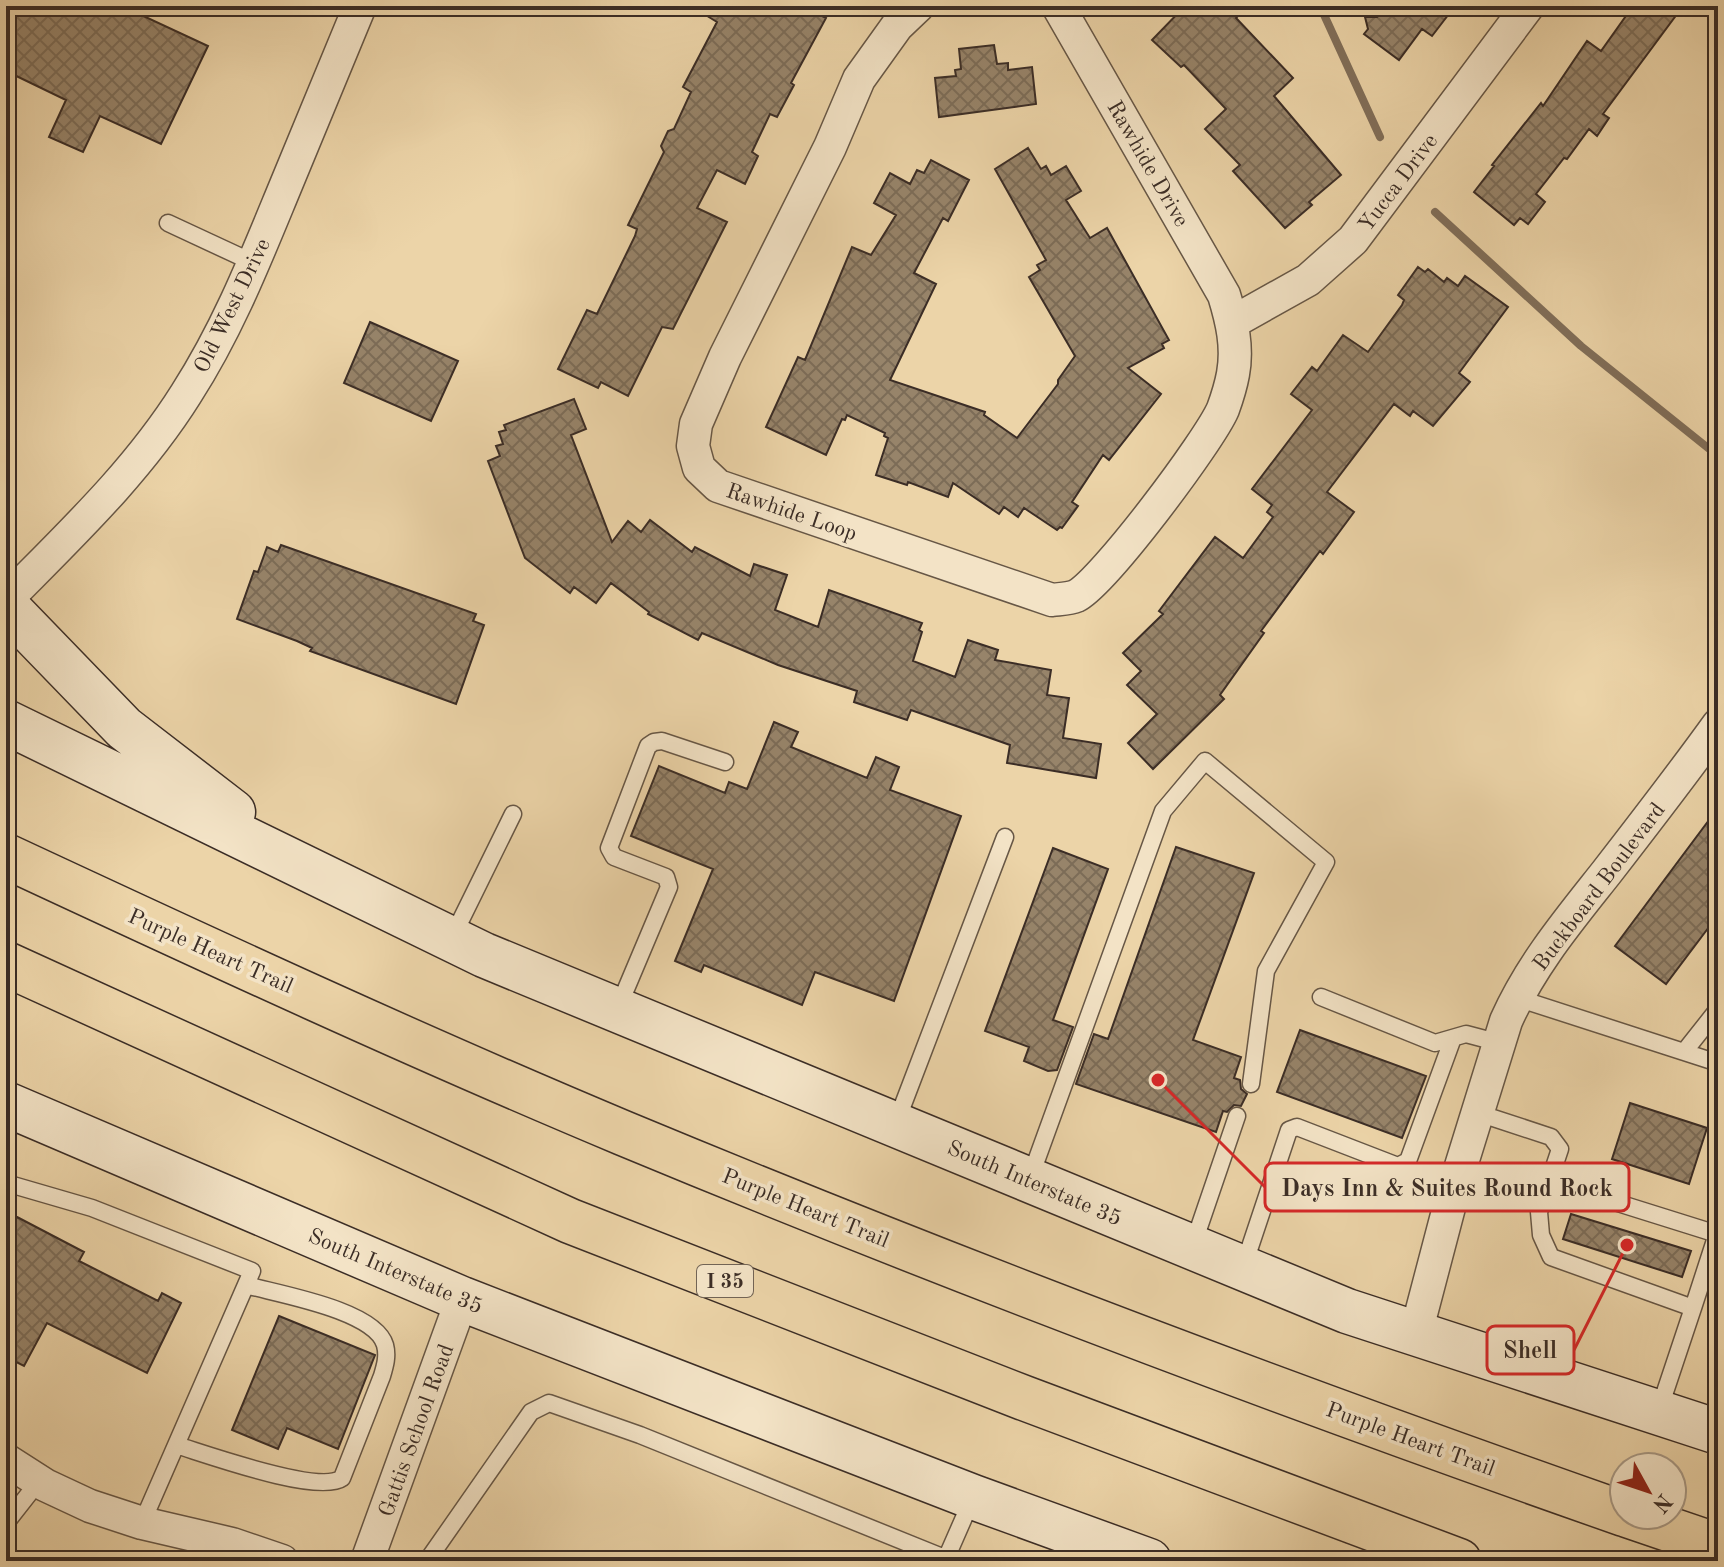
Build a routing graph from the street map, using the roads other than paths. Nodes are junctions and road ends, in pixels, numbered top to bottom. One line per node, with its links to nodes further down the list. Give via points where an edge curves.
1 (360, 6): 6 (street, Old West Drive)
2 (918, 6): 7 (street, Rawhide Loop, via 859,79 725,357 696,424 693,446 707,478 1038,597 1075,597 1101,576 1223,410 1233,374)
3 (1058, 6): 7 (street, Rawhide Drive, via 1211,271)
4 (1528, 6): 7 (street, Yucca Drive, via 1353,240 1308,280)
5 (168, 223): 6 (lane)
6 (254, 263): 8 (street, Old West Drive, via 216,345 150,445)
7 (1233, 322)
8 (6, 603): 15 (main road, South Interstate 35, via 124,728 259,833)
9 (6, 722): 15 (main road, South Interstate 35)
10 (1718, 725): 19 (street, Buckboard Boulevard, via 1557,934)
11 (725, 762): 21 (lane, via 662,741 648,746 609,848 614,857 666,877 669,887)
12 (513, 814): 16 (lane)
13 (1005, 837): 30 (lane)
14 (6, 856): 47 (highway, Purple Heart Trail, via 415,1043 853,1226 1227,1371)
15 (366, 899): 16 (main road, South Interstate 35)
16 (451, 940): 21 (main road, South Interstate 35)
17 (6, 964): 58 (highway, I 35, via 570,1221)
18 (1321, 997): 22 (lane, via 1435,1043)
19 (1517, 998): 23 (street, Buckboard Boulevard); 24 (lane)
20 (1718, 1009): 24 (lane)
21 (617, 1010): 30 (main road, South Interstate 35)
22 (1453, 1038): 23 (lane, via 1466,1034); 36 (lane, via 1403,1165 1297,1127 1289,1130)
23 (1500, 1043): 28 (street, Buckboard Boulevard)
24 (1684, 1052): 25 (lane)
25 (1718, 1063)
26 (1251, 1084): 31 (lane, via 1266,971 1326,862 1205,761 1163,811)
27 (6, 1104): 38 (main road, South Interstate 35)
28 (1478, 1113): 32 (lane, via 1551,1137 1560,1149); 40 (street, Buckboard Boulevard)
29 (1237, 1116): 35 (lane)
30 (895, 1124): 31 (main road, South Interstate 35)
31 (1029, 1180): 35 (main road, South Interstate 35)
32 (1551, 1182): 34 (lane); 39 (lane, via 1539,1212 1551,1257)
33 (6, 1183): 37 (lane, via 92,1208 252,1271)
34 (1718, 1233): 39 (lane)
35 (1192, 1247): 36 (main road, South Interstate 35)
36 (1243, 1268): 40 (main road, South Interstate 35)
37 (246, 1285): 43 (lane); 43 (lane, via 335,1309 371,1328 384,1344 382,1376 342,1478 327,1484 270,1473)
38 (462, 1299): 46 (main road, South Interstate 35); 55 (street, Gattis School Road)
39 (1693, 1308): 41 (lane)
40 (1416, 1333): 41 (main road, South Interstate 35)
41 (1658, 1413): 42 (main road, South Interstate 35)
42 (1718, 1432)
43 (176, 1445): 49 (lane)
44 (6, 1460): 45 (street)
45 (39, 1481): 48 (lane); 49 (street)
46 (973, 1497): 53 (lane); 57 (main road, South Interstate 35)
47 (1608, 1508)
48 (6, 1523)
49 (142, 1523): 52 (street)
50 (1675, 1531): 51 (highway, Purple Heart Trail)
51 (1718, 1546)
52 (204, 1549): 54 (street)
53 (948, 1560): 56 (lane, via 549,1403 531,1412)
54 (282, 1561)
55 (367, 1561)
56 (427, 1561)
57 (1149, 1561)
58 (1459, 1561)

